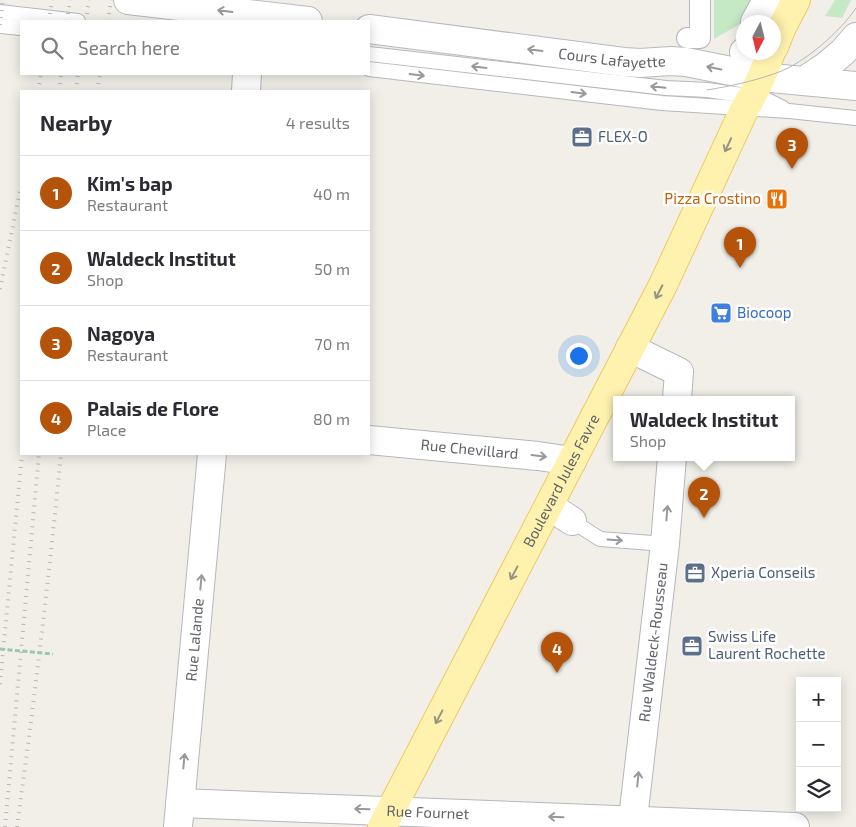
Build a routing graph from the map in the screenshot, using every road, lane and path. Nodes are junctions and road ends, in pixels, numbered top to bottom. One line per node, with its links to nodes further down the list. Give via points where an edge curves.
1 (128, 0): 7 (street, one-way to 1)
2 (700, 0): 15 (street, via 700,38)
3 (767, 0): 6 (street)
4 (796, 0): 13 (main road)
5 (0, 12): 8 (lane)
6 (760, 15)
7 (253, 18): 9 (street)
8 (69, 20)
9 (290, 20)
10 (0, 26): 11 (lane)
11 (20, 28)
12 (370, 29): 24 (street, Cours Lafayette, one-way to 12, via 686,62 624,62)
13 (781, 30)
14 (856, 37): 21 (street, via 843,52)
15 (687, 38)
16 (370, 54): 24 (lane, one-way to 16)
17 (746, 60): 24 (street)
18 (768, 60): 24 (main road, Boulevard Jules Favre)
19 (370, 69): 24 (lane, one-way to 24, via 662,103 714,106)
20 (247, 75): 23 (street)
21 (804, 81): 22 (street, Cours Lafayette); 24 (street, Cours Lafayette)
22 (856, 86)
23 (246, 90)
24 (754, 96): 25 (lane); 25 (lane); 27 (main road, Boulevard Jules Favre, one-way to 27)
25 (789, 111): 26 (lane)
26 (856, 118)
27 (630, 348): 28 (street, via 679,372); 31 (main road, Boulevard Jules Favre)
28 (677, 396)
29 (370, 440): 31 (street, Rue Chevillard, one-way to 31)
30 (212, 455): 38 (street, Rue Lalande, one-way to 30)
31 (572, 461): 33 (main road, Boulevard Jules Favre)
32 (672, 461): 35 (street, Rue Waldeck-Rousseau, one-way to 32)
33 (549, 506): 34 (street); 39 (main road, Boulevard Jules Favre, one-way to 39)
34 (572, 521): 35 (lane, one-way to 35, via 600,539)
35 (664, 544): 40 (street, Rue Waldeck-Rousseau, one-way to 35)
36 (0, 649): 37 (path)
37 (53, 654)
38 (179, 815): 39 (street, Rue Fournet, one-way to 38)
39 (386, 819): 40 (street, Rue Fournet, one-way to 39)
40 (633, 824): 41 (street, Rue Fournet)
41 (795, 827)

